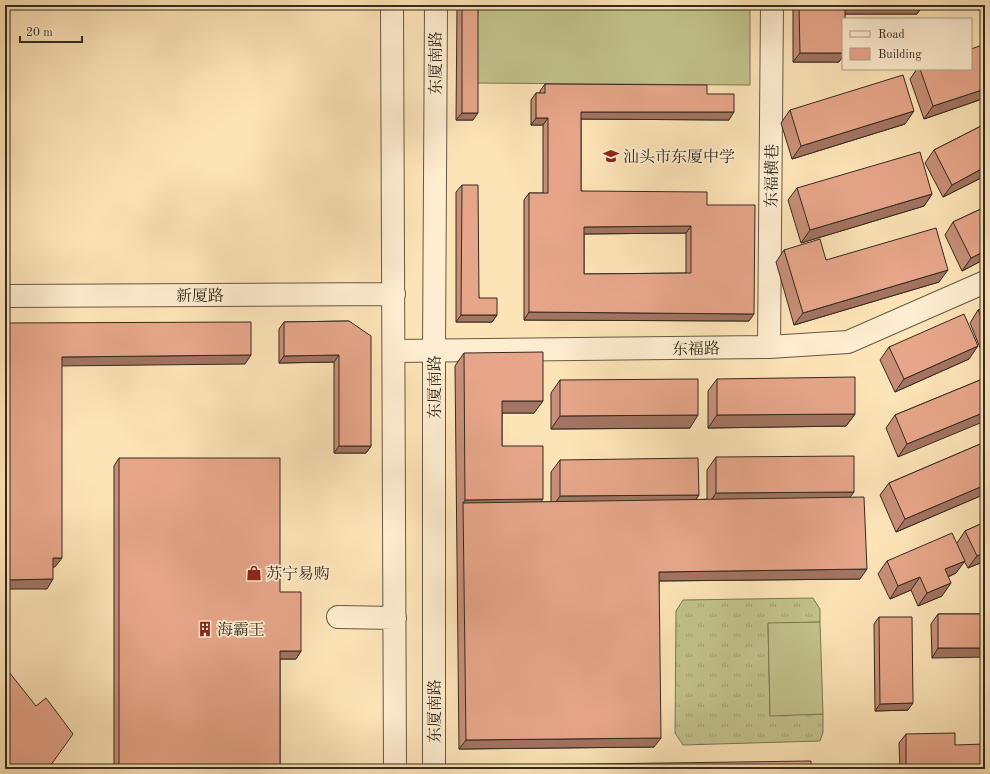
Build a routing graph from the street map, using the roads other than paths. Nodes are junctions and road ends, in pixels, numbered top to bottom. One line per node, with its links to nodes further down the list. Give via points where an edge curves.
1 (392, 5): 5 (street)
2 (436, 5): 9 (street, 东厦南路)
3 (772, 5): 7 (street, 东福横巷)
4 (985, 282): 7 (street, 东福路, via 848,342)
5 (394, 294): 6 (street, 新厦路); 8 (street)
6 (5, 296)
7 (769, 347): 9 (street, 东福路)
8 (394, 351): 9 (street, 东福路); 11 (street)
9 (434, 351): 13 (street, 东厦南路)
10 (338, 617): 11 (street)
11 (395, 618): 12 (street)
12 (395, 769)
13 (434, 769)

